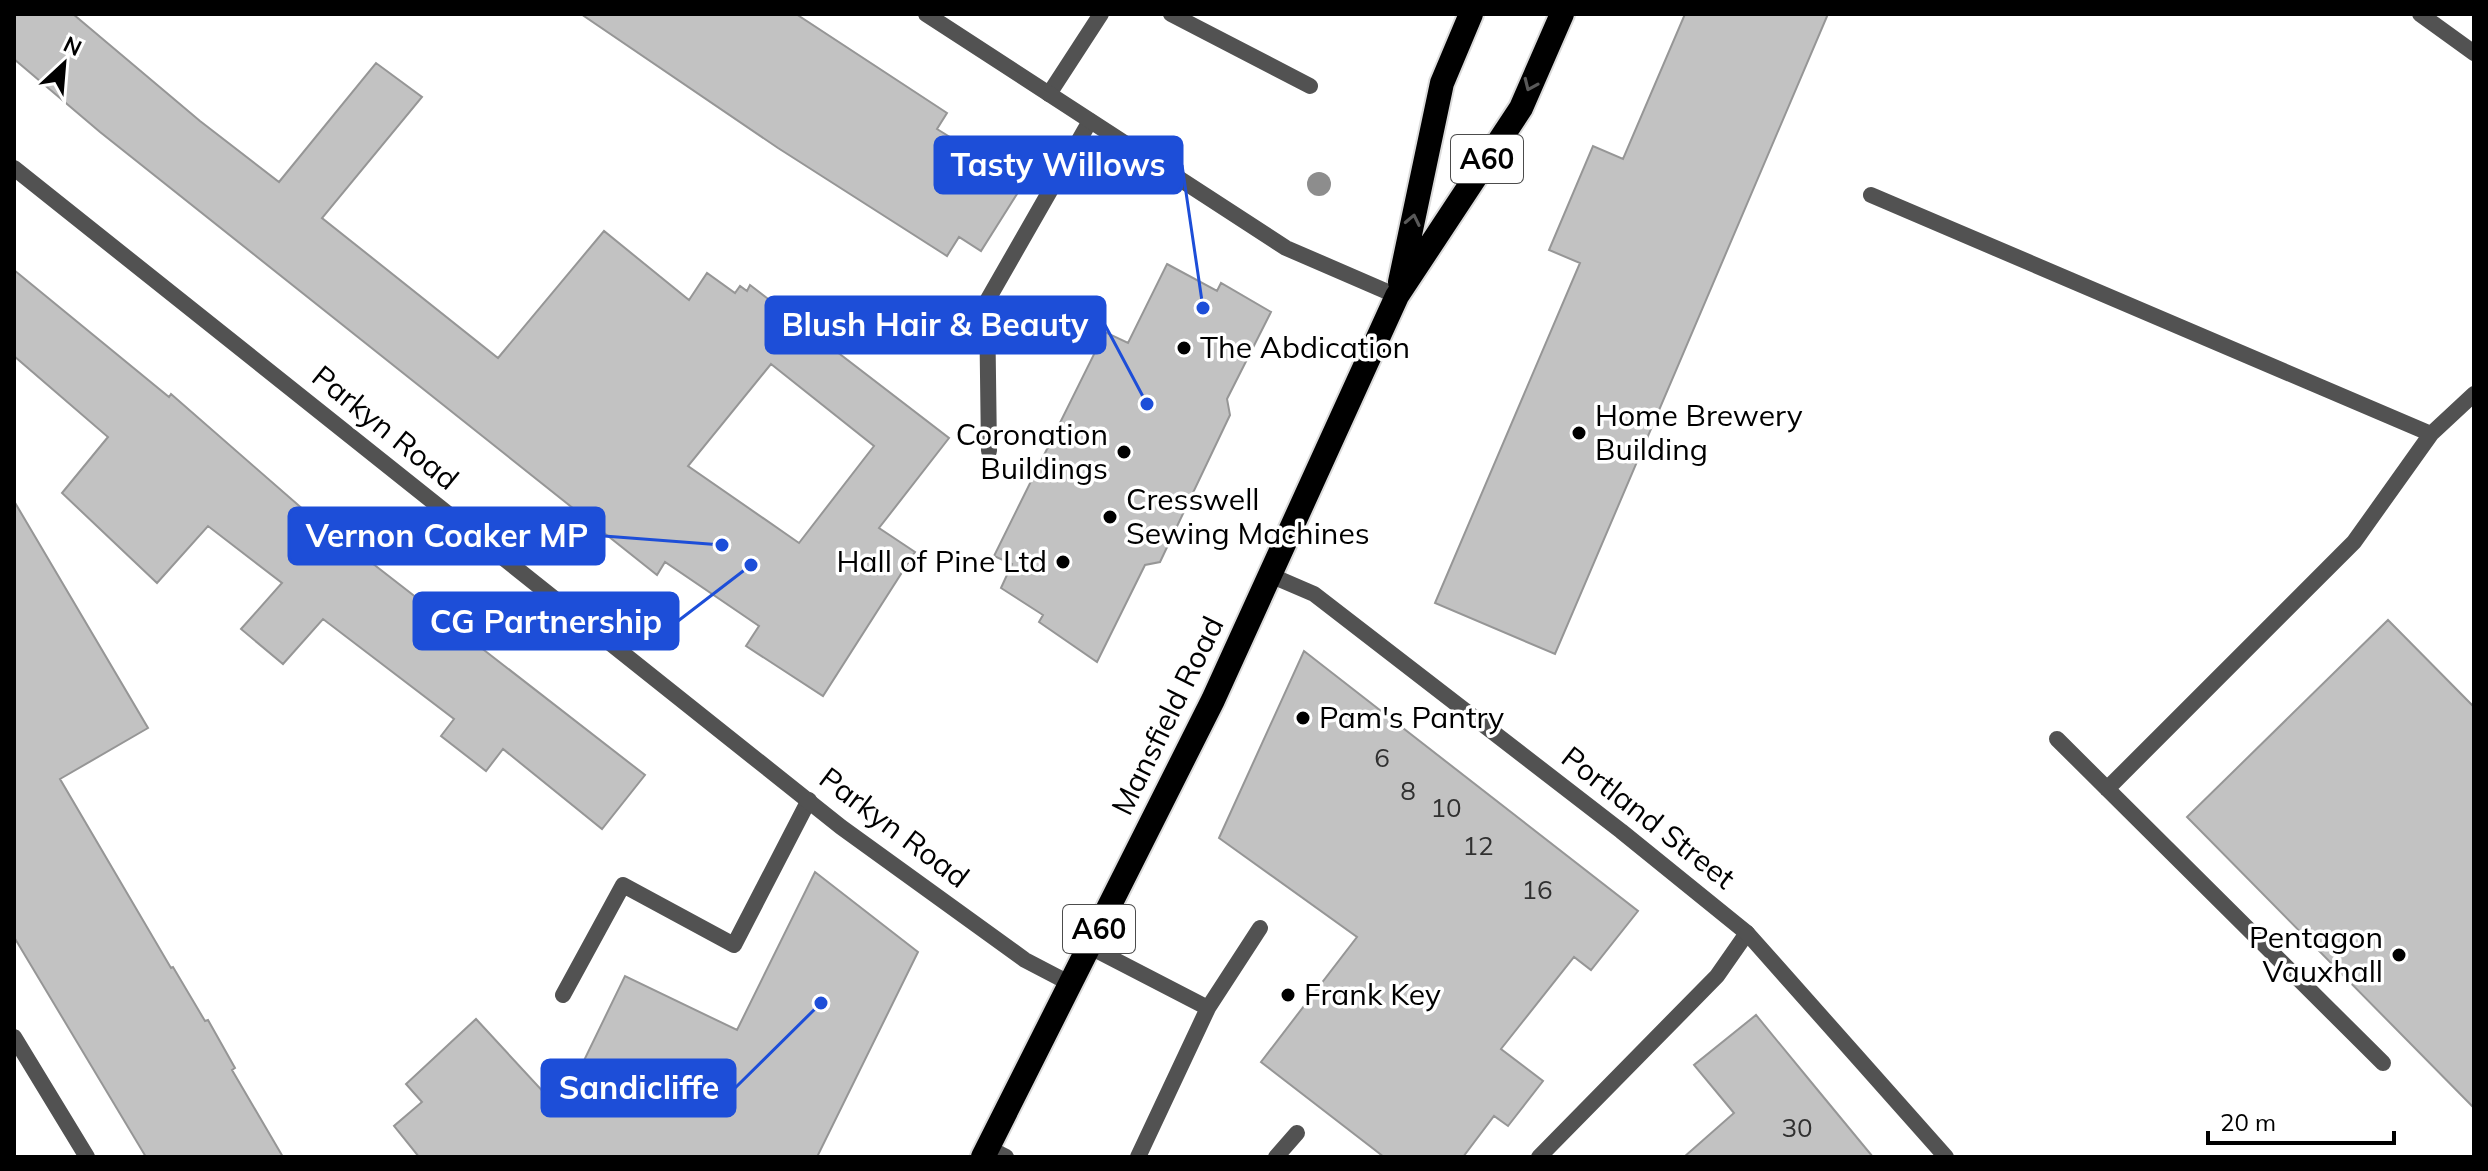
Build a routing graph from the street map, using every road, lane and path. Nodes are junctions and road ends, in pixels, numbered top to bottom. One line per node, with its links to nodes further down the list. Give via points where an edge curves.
1 (926, 14): 9 (street)
2 (1101, 14): 9 (street)
3 (1171, 14): 8 (street)
4 (1471, 14): 13 (highway, Mansfield Road / A60, one-way to 4, via 1442,83)
5 (1562, 14): 13 (highway, Mansfield Road / A60, one-way to 13, via 1521,108)
6 (2420, 14): 7 (street)
7 (2474, 53)
8 (1310, 86)
9 (1049, 94): 10 (street)
10 (1090, 121): 13 (street, via 1286,248); 16 (street, via 987,301)
11 (14, 168): 20 (street, Parkyn Road)
12 (1871, 195): 15 (street)
13 (1397, 296): 17 (highway, Mansfield Road / A60)
14 (2474, 394): 15 (street)
15 (2431, 434): 19 (street, via 2354,542)
16 (989, 451)
17 (1270, 575): 22 (street, Portland Street, via 1314,594); 23 (highway, Mansfield Road / A60)
18 (2057, 739): 19 (street)
19 (2107, 789): 28 (street)
20 (809, 800): 24 (street, Parkyn Road, via 1025,960); 25 (street, via 734,945 623,885)
21 (1260, 928): 26 (street)
22 (1747, 933): 34 (street, via 1717,976); 35 (street, Portland Street)
23 (1090, 947): 24 (highway, Mansfield Road / A60); 26 (street)
24 (1071, 984): 30 (highway, Mansfield Road / A60)
25 (563, 995)
26 (1208, 1008): 32 (street)
27 (14, 1037): 31 (street)
28 (2383, 1063)
29 (1297, 1133): 33 (street)
30 (992, 1154)
31 (87, 1157)
32 (1138, 1157)
33 (1276, 1157)
34 (1539, 1157)
35 (1946, 1157)

